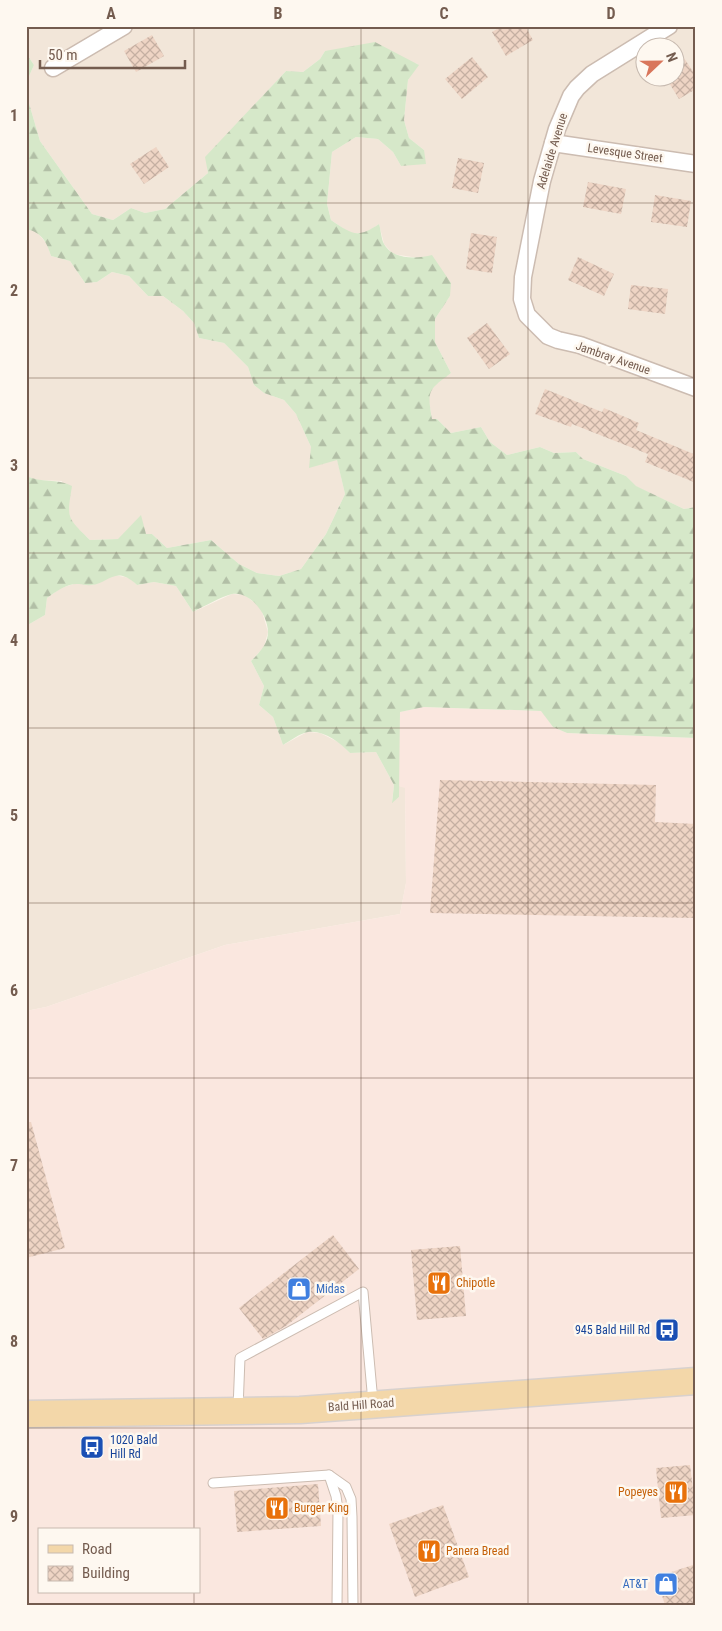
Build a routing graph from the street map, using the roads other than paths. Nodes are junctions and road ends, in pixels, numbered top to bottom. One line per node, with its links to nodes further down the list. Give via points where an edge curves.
1 (124, 26): 3 (street)
2 (670, 26): 4 (street, Adelaide Avenue, via 592,74 577,88 566,106)
3 (53, 68)
4 (553, 143): 5 (street, Levesque Street); 6 (street, Adelaide Avenue, via 523,277 524,308)
5 (696, 164)
6 (534, 324): 7 (street, Jambray Avenue, via 553,338)
7 (696, 388)
8 (696, 1381): 9 (main road, Bald Hill Road)
9 (373, 1404): 10 (main road, Bald Hill Road); 10 (lane, via 363,1292 240,1358)
10 (238, 1411): 11 (main road, Bald Hill Road)
11 (26, 1414)
12 (329, 1475): 13 (lane); 14 (lane, via 338,1510); 15 (lane, via 346,1487 351,1499)
13 (213, 1482)
14 (337, 1605)
15 (353, 1605)

